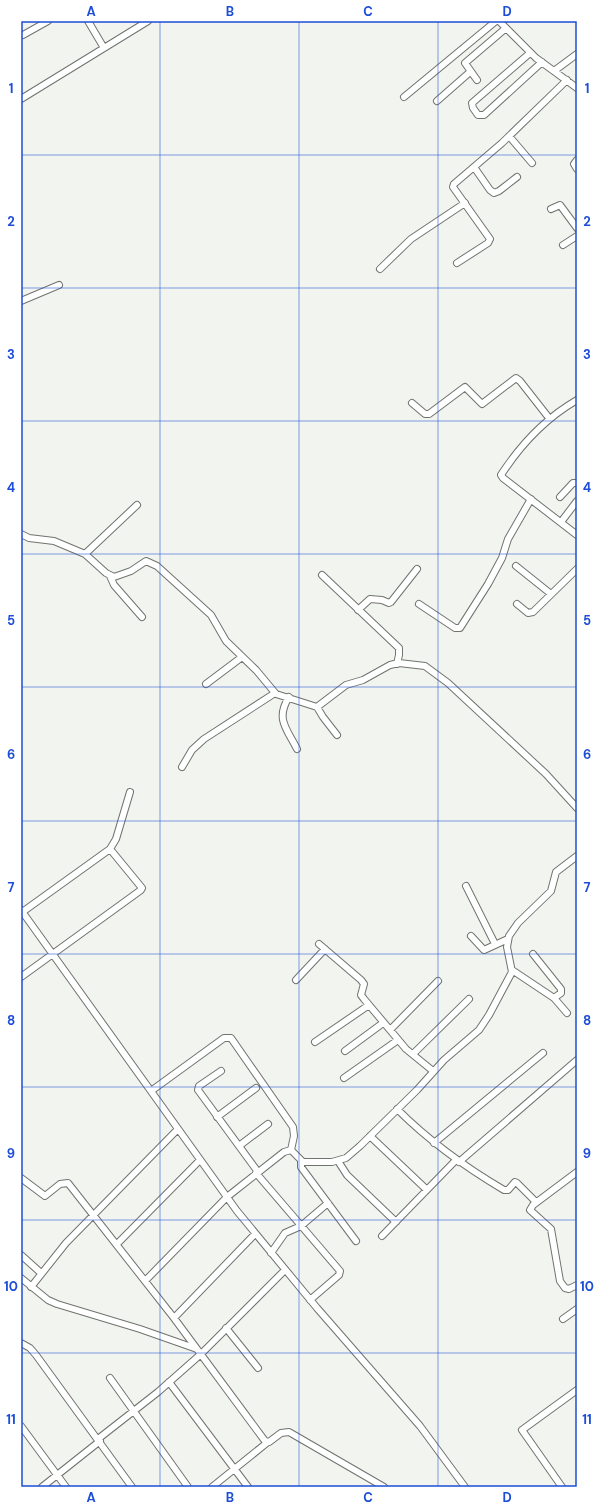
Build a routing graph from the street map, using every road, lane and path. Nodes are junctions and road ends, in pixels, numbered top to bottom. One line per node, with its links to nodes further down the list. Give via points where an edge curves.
1 (48, 21): 7 (street)
2 (88, 21): 8 (street)
3 (148, 21): 8 (street)
4 (496, 21): 17 (street)
5 (499, 21): 6 (street)
6 (506, 28): 9 (street); 13 (street, via 466,61)
7 (23, 35)
8 (104, 48): 18 (street)
9 (530, 53): 11 (street); 11 (street, via 472,103 478,115 484,115)
10 (577, 54): 12 (street)
11 (542, 62): 12 (street)
12 (554, 71): 15 (street)
13 (470, 72): 14 (street); 19 (street)
14 (477, 80)
15 (567, 80): 16 (street); 20 (street)
16 (577, 88)
17 (404, 97)
18 (21, 99)
19 (437, 101)
20 (509, 136): 22 (street); 23 (street)
21 (577, 160): 24 (street, via 574,164)
22 (532, 163)
23 (474, 167): 25 (street, via 494,193); 26 (street, via 453,186)
24 (577, 169)
25 (517, 177)
26 (465, 203): 31 (street, via 490,239 488,243); 32 (street, via 411,239)
27 (551, 209): 28 (street, via 560,205)
28 (577, 228)
29 (577, 236): 30 (street)
30 (564, 245)
31 (457, 263)
32 (380, 268)
33 (59, 285): 34 (street)
34 (21, 301)
35 (577, 400): 37 (street)
36 (412, 403): 37 (street, via 425,414 429,414 465,387 482,404 516,378)
37 (548, 418): 40 (street, via 501,474)
38 (577, 483): 39 (street, via 573,483)
39 (560, 497)
40 (531, 500): 43 (street); 53 (street, via 508,539 502,558 488,584 460,628 455,628)
41 (577, 501): 43 (street)
42 (137, 505): 46 (street)
43 (561, 522): 45 (street)
44 (21, 534): 46 (street, via 29,538 54,541)
45 (577, 535)
46 (85, 554): 51 (street)
47 (516, 566): 52 (street)
48 (417, 569): 55 (street, via 391,602 370,599)
49 (577, 569): 52 (street)
50 (322, 575): 55 (street)
51 (110, 576): 56 (street, via 114,585); 57 (street, via 124,575 146,561 157,566 211,615 226,641)
52 (550, 594): 54 (street, via 531,613)
53 (419, 604)
54 (516, 604)
55 (358, 610): 58 (street, via 398,648 400,654)
56 (142, 617)
57 (242, 657): 59 (street); 60 (street)
58 (397, 664): 62 (street, via 346,685); 67 (street, via 425,666 441,676 546,774)
59 (206, 684)
60 (275, 693): 61 (street); 65 (street, via 204,739 192,750)
61 (289, 697): 62 (street); 64 (street, via 281,714)
62 (317, 707): 63 (street)
63 (337, 735)
64 (297, 749)
65 (182, 767)
66 (130, 792): 68 (street, via 116,839)
67 (577, 808)
68 (110, 849): 71 (street); 77 (street, via 142,890)
69 (577, 856): 73 (street, via 556,872 551,892 518,923)
70 (466, 886): 75 (street)
71 (22, 911): 77 (street)
72 (471, 936): 75 (street, via 482,950)
73 (508, 939): 75 (street); 79 (street)
74 (319, 944): 76 (street)
75 (495, 944)
76 (325, 949): 81 (street); 85 (street, via 363,982 361,995)
77 (52, 954): 80 (street); 99 (street)
78 (533, 954): 83 (street, via 561,989)
79 (512, 970): 83 (street); 96 (street, via 482,1025)
80 (21, 977)
81 (296, 980)
82 (438, 981): 88 (street)
83 (554, 998): 86 (street)
84 (469, 999): 93 (street)
85 (369, 1005): 87 (street); 90 (street)
86 (568, 1013)
87 (383, 1023): 88 (street); 91 (street)
88 (390, 1030): 89 (street)
89 (398, 1040): 93 (street); 97 (street)
90 (315, 1042)
91 (345, 1050)
92 (543, 1053): 105 (street)
93 (413, 1054): 96 (street)
94 (577, 1060): 111 (street)
95 (220, 1071): 101 (street, via 198,1088)
96 (433, 1071): 100 (street)
97 (344, 1078)
98 (256, 1088): 101 (street)
99 (152, 1091): 103 (street); 107 (street, via 224,1038 231,1038 293,1127)
100 (397, 1109): 104 (street); 105 (street)
101 (217, 1117): 106 (street)
102 (268, 1124): 106 (street)
103 (178, 1129): 108 (street); 119 (street)
104 (370, 1136): 110 (street); 115 (street)
105 (434, 1143): 111 (street)
106 (239, 1146): 112 (street)
107 (291, 1150): 109 (street); 112 (street, via 284,1152)
108 (200, 1160): 116 (street); 125 (street)
109 (301, 1161): 110 (street); 118 (street, via 301,1167)
110 (338, 1161): 120 (street, via 347,1175)
111 (458, 1161): 115 (street); 117 (street, via 504,1190 517,1183)
112 (257, 1172): 116 (street); 121 (street)
113 (577, 1172): 117 (street)
114 (21, 1178): 119 (street, via 45,1196 60,1184 68,1182)
115 (426, 1189): 120 (street)
116 (226, 1197): 122 (street); 131 (street)
117 (536, 1202): 132 (street, via 530,1210 551,1229 561,1284 566,1290)
118 (327, 1204): 121 (street); 124 (street)
119 (94, 1215): 125 (street); 129 (street, via 66,1243)
120 (396, 1222): 123 (street)
121 (301, 1226): 126 (street, via 285,1233); 134 (street, via 340,1274)
122 (255, 1234): 126 (street); 136 (street)
123 (382, 1236)
124 (356, 1241)
125 (116, 1244): 131 (street)
126 (271, 1253): 128 (street)
127 (21, 1255): 129 (street)
128 (285, 1270): 134 (street); 138 (street)
129 (42, 1273): 133 (street)
130 (21, 1278): 133 (street)
131 (145, 1281): 136 (street)
132 (577, 1285)
133 (31, 1287): 140 (street, via 57,1304 133,1327)
134 (310, 1300): 158 (street, via 416,1421)
135 (577, 1309): 137 (street)
136 (174, 1318): 140 (street)
137 (563, 1319)
138 (226, 1328): 140 (street); 141 (street)
139 (21, 1343): 147 (street, via 32,1350)
140 (199, 1351): 143 (street); 148 (street)
141 (258, 1368)
142 (110, 1378): 145 (street)
143 (169, 1382): 145 (street); 149 (street)
144 (577, 1390): 159 (street, via 522,1430)
145 (133, 1411): 147 (street); 154 (street)
146 (21, 1426): 150 (street)
147 (99, 1440): 150 (street); 153 (street)
148 (268, 1442): 149 (street); 157 (street, via 281,1433 289,1432)
149 (235, 1469): 155 (street); 156 (street)
150 (57, 1475): 151 (street); 152 (street)
151 (42, 1487)
152 (66, 1487)
153 (132, 1487)
154 (188, 1487)
155 (212, 1487)
156 (248, 1487)
157 (384, 1487)
158 (465, 1487)
159 (562, 1487)

